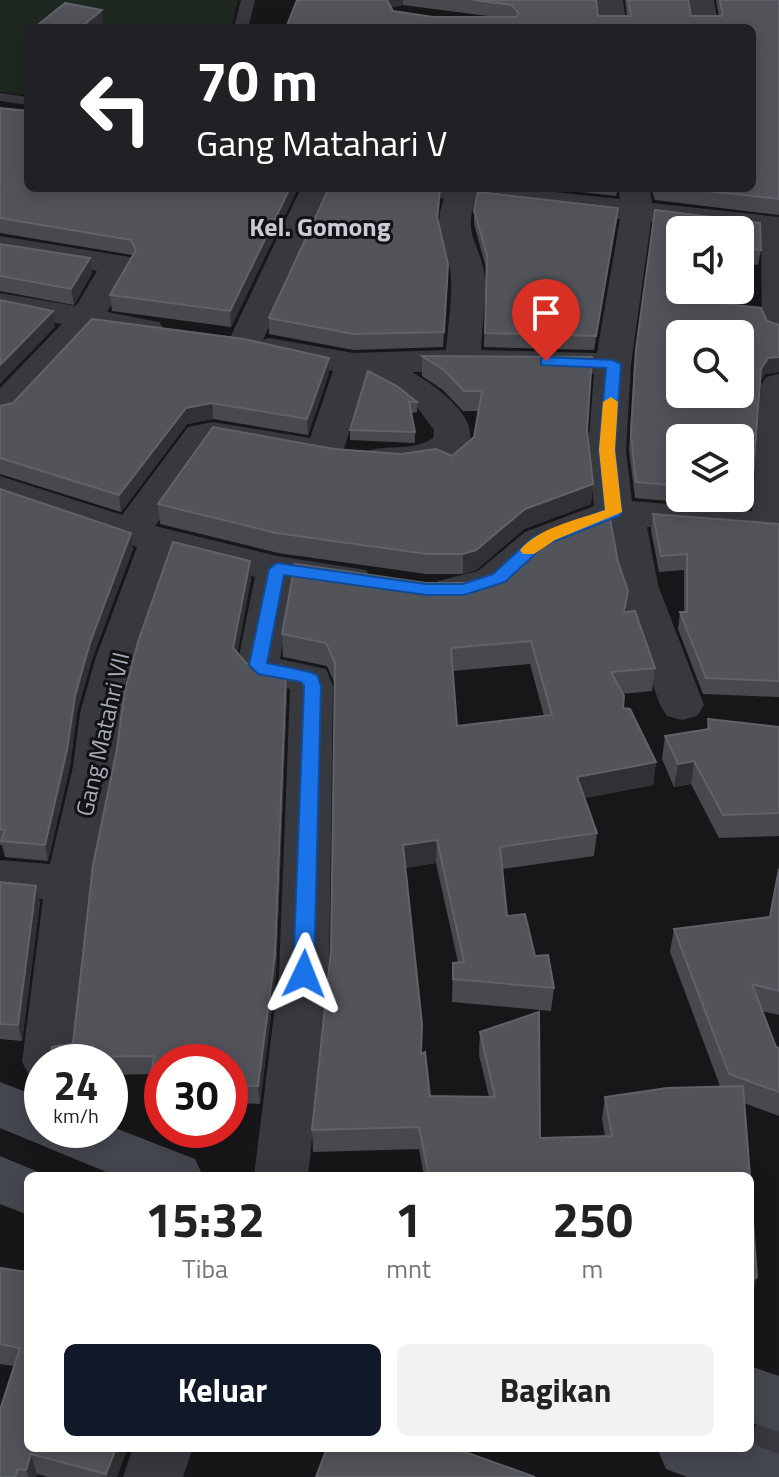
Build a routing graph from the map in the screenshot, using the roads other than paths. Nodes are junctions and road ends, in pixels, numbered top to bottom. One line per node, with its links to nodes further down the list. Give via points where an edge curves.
1 (248, 0): 4 (lane)
2 (609, 0): 5 (street)
3 (700, 0): 6 (street)
4 (242, 24)
5 (612, 24)
6 (704, 24)
7 (0, 97): 8 (lane)
8 (24, 100)
9 (315, 192): 25 (street, via 230,340)
10 (448, 192): 24 (street, via 453,232 464,254 468,281)
11 (485, 192): 13 (street)
12 (732, 192): 16 (street)
13 (635, 200): 14 (street); 26 (street)
14 (674, 202): 15 (street)
15 (718, 216)
16 (736, 216)
17 (754, 224): 18 (street)
18 (778, 227): 22 (street)
19 (0, 246): 21 (street, via 118,264)
20 (0, 303): 21 (street)
21 (85, 320): 23 (street); 28 (street)
22 (779, 328)
23 (172, 332)
24 (463, 360): 25 (street); 26 (street)
25 (361, 364): 29 (street); 29 (street, via 421,394 447,417 448,445 437,454 402,460)
26 (613, 364): 31 (street, via 607,450)
27 (779, 385): 32 (street)
28 (0, 409)
29 (324, 452): 33 (street, Gang Matahri VII, via 201,435)
30 (0, 488): 33 (street)
31 (620, 512): 32 (street); 34 (street, via 539,541 491,582 464,590); 35 (street, via 638,585)
32 (775, 526)
33 (145, 536): 34 (street); 37 (street, Gang Matahri VII, via 102,713)
34 (277, 569): 43 (street, via 258,665 304,676 312,686 304,974)
35 (682, 705)
36 (0, 878): 37 (street)
37 (69, 883): 38 (street, Gang Matahri VII)
38 (50, 1044)
39 (0, 1104): 40 (main road)
40 (24, 1114)
41 (106, 1148): 42 (main road)
42 (166, 1172)
43 (281, 1172)
44 (0, 1179): 45 (main road)
45 (24, 1189)
46 (754, 1395): 47 (main road)
47 (779, 1404)
48 (779, 1440): 52 (street)
49 (162, 1452): 51 (street)
50 (697, 1452): 52 (main road)
51 (153, 1477)
52 (763, 1477)

